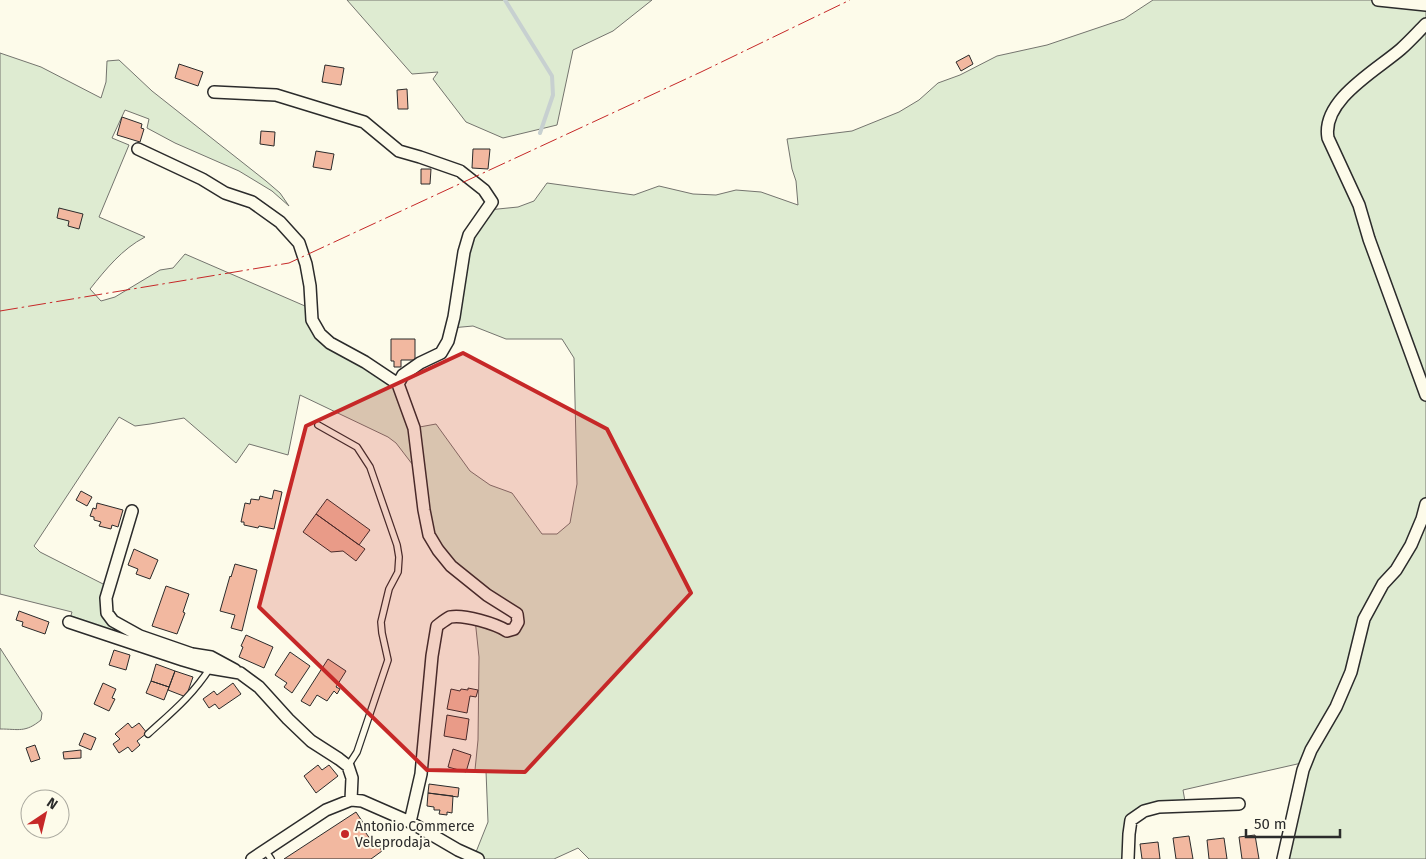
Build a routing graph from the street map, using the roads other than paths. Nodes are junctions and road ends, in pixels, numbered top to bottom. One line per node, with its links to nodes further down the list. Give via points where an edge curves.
1 (1378, 0): 2 (street)
2 (1426, 5)
3 (1426, 24): 7 (street, via 1349,91 1333,111 1327,128 1328,138 1358,205)
4 (214, 92): 6 (street, via 276,95 364,122 399,151 460,171 484,190 492,202 469,235 448,341 441,353 403,375)
5 (138, 149): 6 (street, via 225,193 252,202 280,222 300,243 310,286 312,320 320,334)
6 (398, 384): 18 (street, via 414,428 429,535 451,566 517,614 518,622 514,629 508,631 467,618 451,617 437,626 421,774)
7 (1426, 395)
8 (318, 425): 15 (lane, via 357,447 370,467 399,557 398,572 389,589 381,622 388,660 357,752)
9 (1426, 504): 23 (street, via 1411,545 1383,584 1364,619 1351,672 1336,707 1311,750 1303,770)
10 (132, 511): 13 (street, via 106,598 107,613 114,621 140,636 192,654 212,657)
11 (69, 622): 12 (street)
12 (210, 668): 13 (street); 14 (lane, via 185,700)
13 (240, 673): 15 (street, via 259,687 311,742)
14 (148, 734)
15 (348, 766): 16 (street, via 352,778)
16 (350, 800): 18 (street, via 362,801); 19 (street, via 326,810)
17 (1239, 804): 22 (street, via 1160,807 1144,812 1131,820)
18 (410, 822): 21 (street)
19 (268, 854): 20 (street)
20 (252, 859)
21 (478, 859)
22 (1128, 859)
23 (1283, 859)

